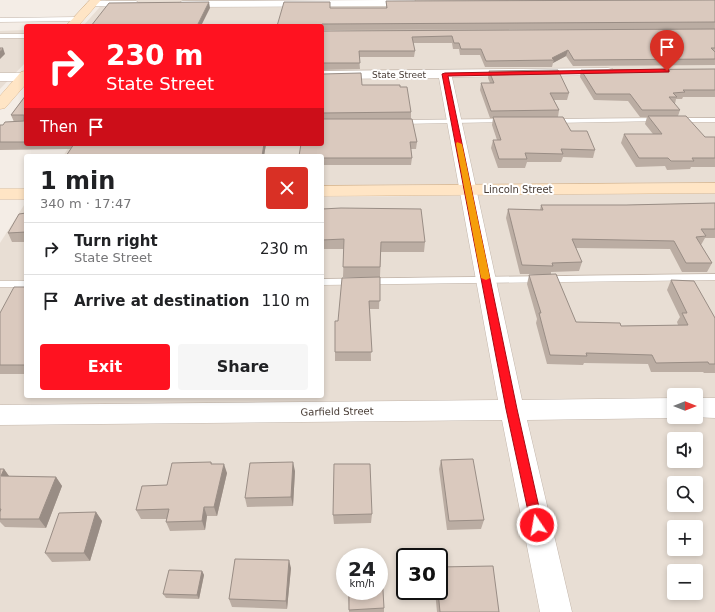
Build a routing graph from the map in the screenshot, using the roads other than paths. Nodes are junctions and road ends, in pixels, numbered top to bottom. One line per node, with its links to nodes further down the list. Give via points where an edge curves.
1 (94, 2): 3 (street); 6 (main road)
2 (428, 2): 4 (street)
3 (148, 4)
4 (172, 4)
5 (0, 20): 6 (lane)
6 (75, 23)
7 (0, 36): 8 (lane)
8 (24, 36)
9 (620, 72): 10 (street, State Street)
10 (445, 74): 11 (street, State Street); 19 (street)
11 (324, 75)
12 (24, 76): 13 (street)
13 (0, 77)
14 (24, 78): 15 (main road)
15 (0, 105)
16 (664, 120): 21 (lane)
17 (672, 120): 18 (lane)
18 (715, 120)
19 (454, 121): 20 (lane); 22 (lane); 24 (street)
20 (512, 121)
21 (542, 121)
22 (388, 122)
23 (715, 188): 24 (main road, Lincoln Street)
24 (468, 190): 25 (main road, Lincoln Street); 29 (street)
25 (324, 191)
26 (0, 194): 27 (main road)
27 (24, 194)
28 (715, 277): 29 (lane)
29 (486, 278): 30 (lane); 36 (street)
30 (324, 282)
31 (0, 284): 32 (lane)
32 (24, 284)
33 (667, 408): 36 (street, Garfield Street)
34 (703, 408): 35 (street)
35 (715, 408)
36 (512, 409): 37 (street, Garfield Street); 38 (street)
37 (0, 415)
38 (556, 612)

